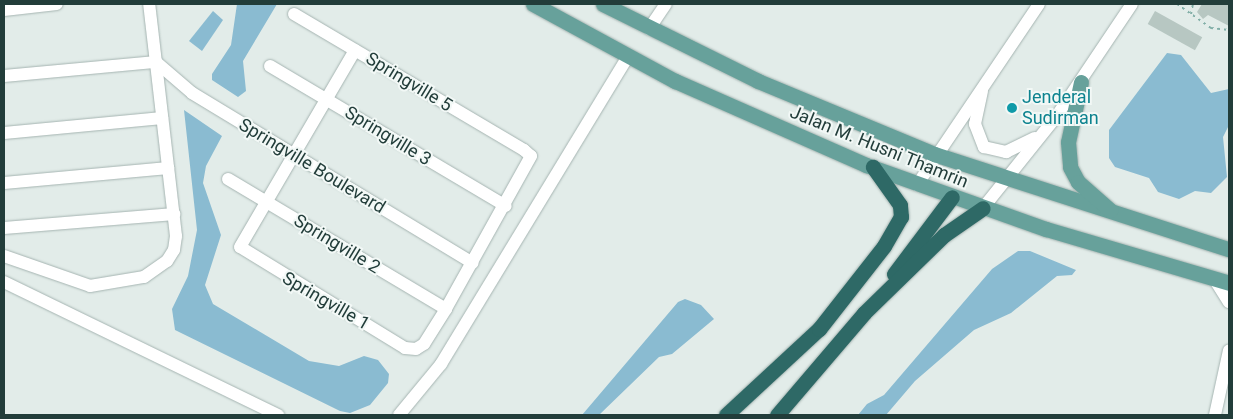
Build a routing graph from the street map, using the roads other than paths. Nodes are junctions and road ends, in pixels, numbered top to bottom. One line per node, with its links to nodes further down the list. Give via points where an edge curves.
1 (57, 4): 8 (street)
2 (149, 4): 13 (street)
3 (533, 4): 12 (main road, Jalan M. Husni Thamrin)
4 (603, 4): 10 (main road, Jalan M. Husni Thamrin)
5 (666, 4): 10 (street)
6 (1039, 4): 16 (street)
7 (1132, 4): 17 (street)
8 (4, 10)
9 (294, 14): 11 (street, Springville 5)
10 (649, 29): 23 (main road, Jalan M. Husni Thamrin, via 758,81)
11 (355, 50): 18 (street); 32 (street, Springville 5, via 531,156 530,165)
12 (628, 57): 24 (main road, Jalan M. Husni Thamrin); 48 (street, via 441,364)
13 (156, 62): 15 (street); 20 (street); 22 (street, Springville Boulevard, via 192,93)
14 (270, 66): 18 (street, Springville 3)
15 (4, 76)
16 (986, 78): 19 (street, via 975,124 978,139 988,150 1021,148); 23 (street)
17 (1081, 82): 19 (street); 35 (main road, via 1068,142 1070,167 1085,189)
18 (326, 99): 22 (street); 32 (street, Springville 3)
19 (1056, 117): 27 (street)
20 (162, 118): 21 (street); 25 (street)
21 (4, 133)
22 (292, 154): 31 (street); 39 (street, Springville Boulevard)
23 (934, 154): 27 (main road, Jalan M. Husni Thamrin); 29 (street)
24 (873, 167): 29 (main road, Jalan M. Husni Thamrin); 46 (highway, via 900,205 901,217 893,232 866,274 819,329)
25 (168, 168): 28 (street); 34 (street)
26 (228, 179): 31 (street, Springville 2)
27 (1009, 180): 33 (street); 35 (main road, Jalan M. Husni Thamrin)
28 (4, 184)
29 (917, 184): 30 (main road, Jalan M. Husni Thamrin)
30 (952, 197): 33 (main road, Jalan M. Husni Thamrin); 44 (highway)
31 (264, 201): 43 (street, Springville 2); 43 (street, Springville 1, via 243,237 240,247 246,254 405,348 424,344)
32 (506, 206): 39 (street)
33 (984, 208): 40 (main road, Jalan M. Husni Thamrin); 44 (highway, via 944,235)
34 (174, 214): 36 (street); 38 (street, via 176,236 167,262 144,277 90,286 68,282)
35 (1120, 217): 37 (main road, Jalan M. Husni Thamrin)
36 (4, 228)
37 (1229, 249)
38 (4, 256)
39 (472, 263): 43 (street)
40 (1222, 281): 42 (street)
41 (4, 282): 47 (street)
42 (1229, 302)
43 (446, 309)
44 (864, 313): 49 (highway)
45 (1229, 350): 50 (street)
46 (729, 412)
47 (278, 415)
48 (399, 415)
49 (777, 415)
50 (1215, 415)

